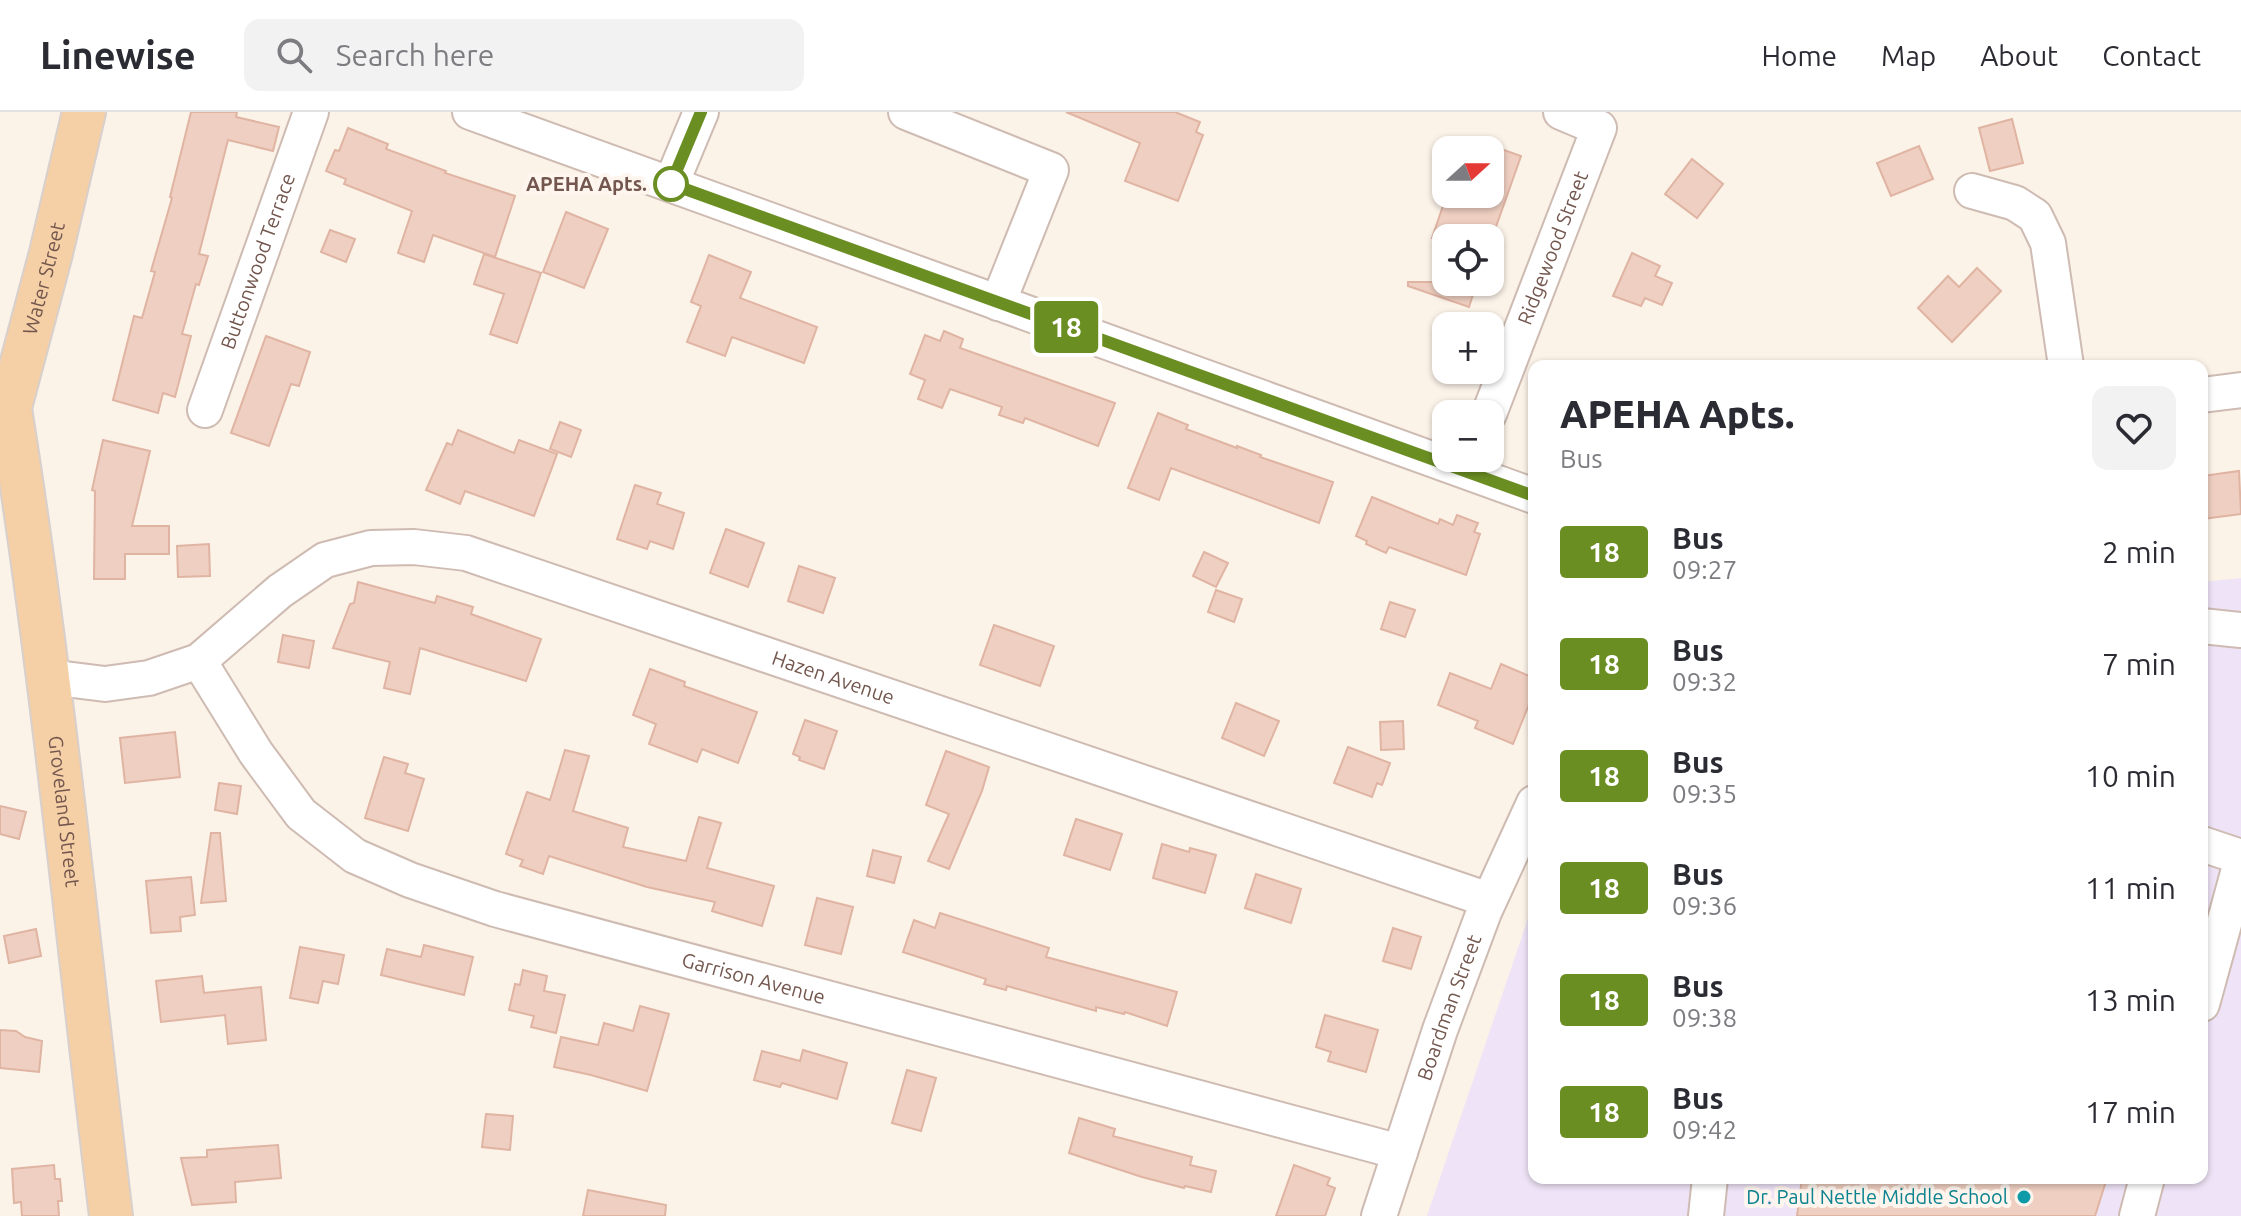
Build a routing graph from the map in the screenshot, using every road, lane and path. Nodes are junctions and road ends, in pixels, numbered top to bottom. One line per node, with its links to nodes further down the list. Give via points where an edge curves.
1 (84, 112): 15 (main road, Water Street)
2 (311, 112): 14 (street, Buttonwood Terrace)
3 (470, 112): 7 (street)
4 (701, 112): 7 (street)
5 (906, 112): 9 (street, via 1051,170)
6 (1561, 112): 13 (street, Ridgewood Street, via 1599,128)
7 (671, 184): 9 (street)
8 (1972, 191): 10 (street, via 2015,203 2035,216 2048,243)
9 (998, 303): 16 (street)
10 (2065, 360)
11 (2241, 390): 12 (street)
12 (2208, 394)
13 (1494, 400)
14 (205, 410)
15 (5, 426): 22 (main road, Groveland Street, via 31,538)
16 (1432, 452)
17 (1484, 472): 18 (street)
18 (1528, 493)
19 (2208, 627): 20 (street)
20 (2241, 630)
21 (199, 661): 22 (street, via 149,678 105,684); 26 (street, Hazen Avenue, via 325,560 371,548 466,553); 28 (street, Garrison Avenue, via 301,814 355,856 410,880 511,914)
22 (49, 677): 31 (main road, Groveland Street)
23 (1528, 816): 26 (street, Boardman Street)
24 (2208, 846): 25 (street)
25 (2241, 859): 27 (street)
26 (1489, 900): 28 (street, Boardman Street)
27 (2208, 964)
28 (1400, 1152): 32 (street, Boardman Street)
29 (1709, 1184): 33 (street)
30 (2145, 1184): 34 (street)
31 (111, 1216)
32 (1379, 1216)
33 (1706, 1216)
34 (2137, 1216)

